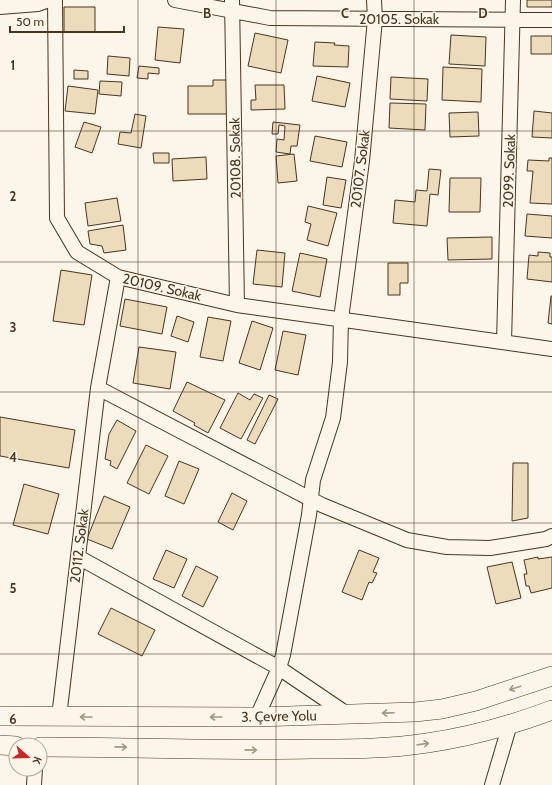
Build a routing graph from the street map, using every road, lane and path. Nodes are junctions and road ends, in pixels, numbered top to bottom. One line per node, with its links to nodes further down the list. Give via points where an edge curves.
1 (49, 0): 7 (street, via 38,4)
2 (56, 0): 11 (street, 20109. Sokak, via 57,218 77,252)
3 (175, 0): 6 (street, 20105. Sokak)
4 (374, 0): 8 (street, 20107. Sokak)
5 (513, 0): 9 (street, 2099. Sokak)
6 (232, 6): 8 (street, 20105. Sokak, via 270,18); 12 (street, 20108. Sokak)
7 (0, 7)
8 (375, 19): 9 (street, 20105. Sokak); 13 (street, 20107. Sokak, via 362,161)
9 (513, 20): 10 (street, 20105. Sokak); 14 (street, 2099. Sokak)
10 (552, 20)
11 (118, 277): 12 (street, 20109. Sokak); 16 (street, 20112. Sokak)
12 (237, 305): 13 (street, 20109. Sokak)
13 (341, 319): 14 (street, 20109. Sokak); 17 (street, 20107. Sokak, via 340,362 333,418)
14 (504, 342): 15 (street, 20109. Sokak)
15 (552, 349)
16 (98, 388): 17 (street); 19 (street, 20112. Sokak)
17 (305, 495): 18 (street, via 406,540 447,547 490,548); 20 (street, 20107. Sokak, via 310,515)
18 (552, 536)
19 (78, 557): 20 (street); 22 (street, 20112. Sokak)
20 (280, 668): 24 (street); 26 (street, 20107. Sokak)
21 (552, 676): 24 (main road, 3. Çevre Yolu, one-way to 24, via 476,701 442,709)
22 (60, 710): 25 (main road, 3. Çevre Yolu); 26 (main road, 3. Çevre Yolu, one-way to 22)
23 (552, 710): 27 (main road)
24 (347, 714): 26 (main road, 3. Çevre Yolu)
25 (0, 716)
26 (258, 717)
27 (510, 724): 28 (main road, one-way to 27, via 264,750 391,748 446,740); 29 (street)
28 (48, 746)
29 (492, 785)

